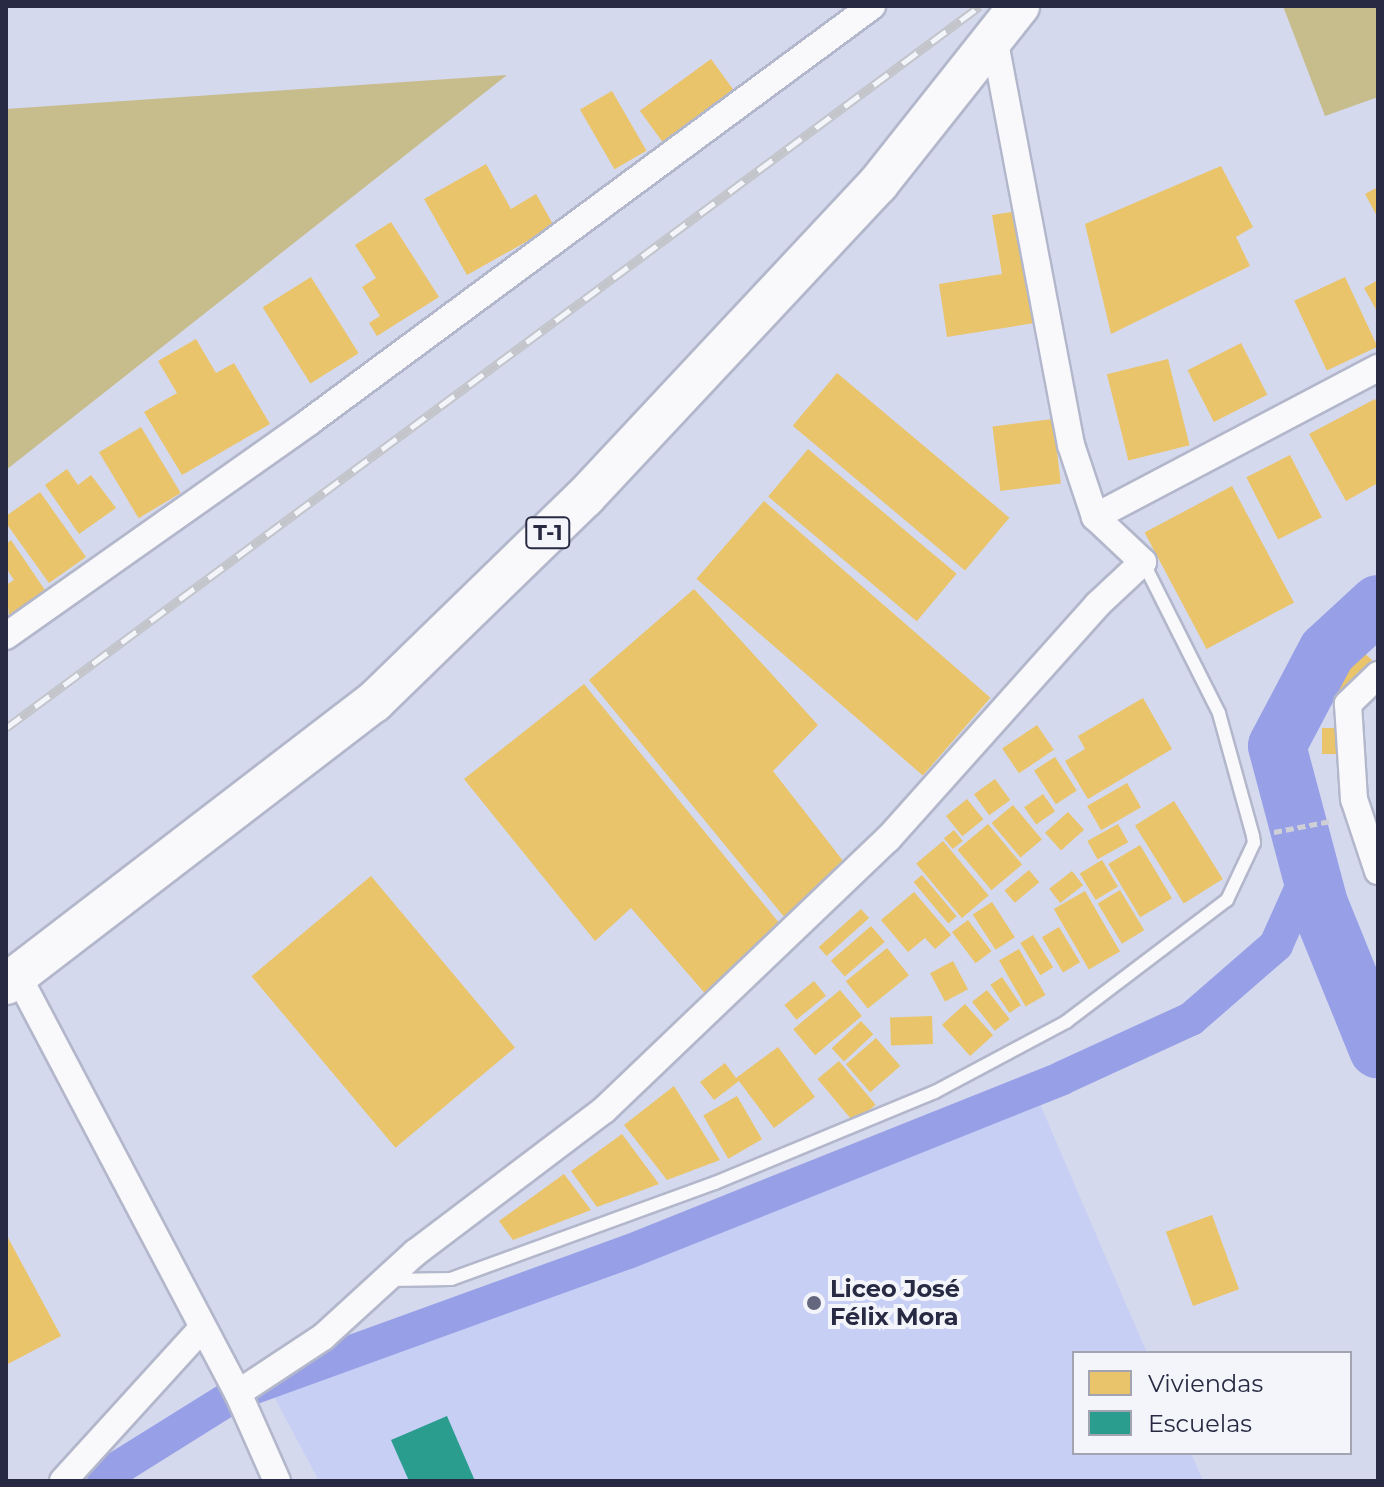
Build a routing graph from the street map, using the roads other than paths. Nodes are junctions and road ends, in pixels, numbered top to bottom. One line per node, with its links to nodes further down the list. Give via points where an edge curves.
1 (872, 6): 7 (street, via 309,422)
2 (1019, 6): 3 (main road, T-1)
3 (994, 37): 5 (street, via 1071,445); 10 (main road, T-1, via 878,184 585,497 385,691)
4 (1378, 368): 5 (street)
5 (1095, 517): 6 (street)
6 (1143, 562): 11 (street, via 1097,605 888,839 604,1110); 11 (lane, via 1219,713 1253,836 1227,900 1066,1022 935,1092 715,1183 451,1279)
7 (6, 636)
8 (1378, 675): 9 (street, via 1348,704 1354,799)
9 (1378, 871)
10 (12, 980): 12 (street)
11 (385, 1280): 13 (street, via 323,1337)
12 (202, 1328): 13 (street); 14 (street)
13 (238, 1393): 15 (street)
14 (63, 1481)
15 (277, 1481)

